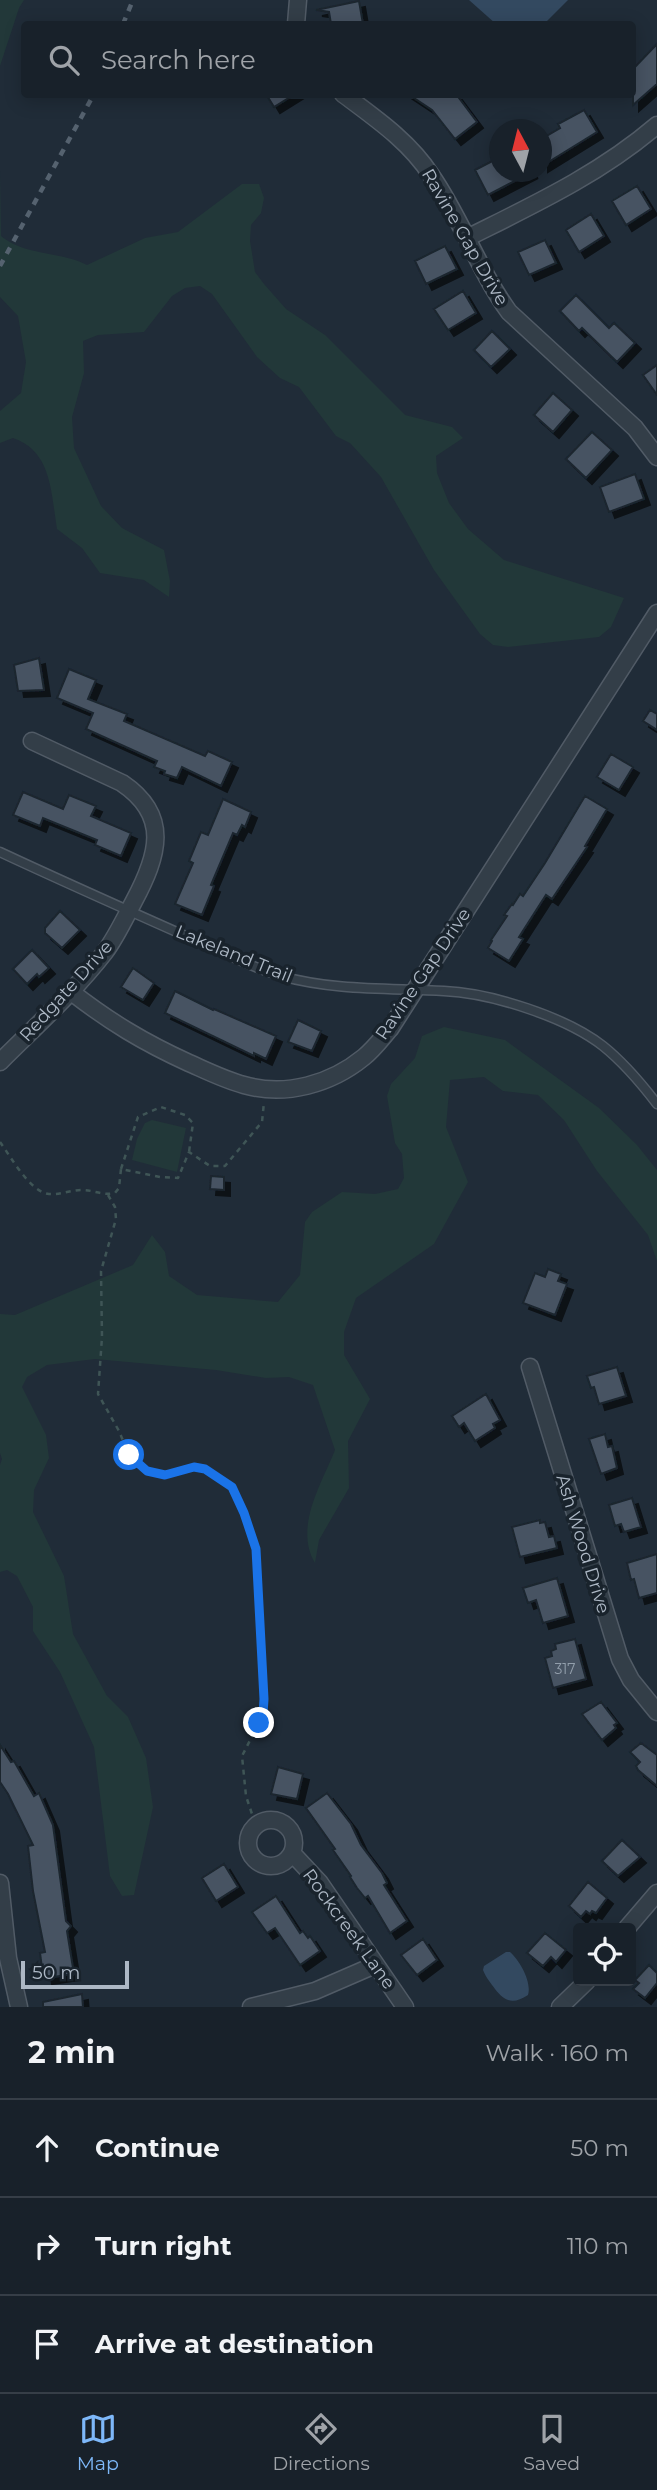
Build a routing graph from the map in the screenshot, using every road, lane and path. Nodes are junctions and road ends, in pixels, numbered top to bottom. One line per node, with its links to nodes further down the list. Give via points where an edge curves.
1 (298, 0): 2 (street)
2 (296, 21)
3 (348, 98): 5 (street, Ravine Gap Drive, via 414,153)
4 (657, 125): 5 (street, via 583,178)
5 (467, 238): 6 (street, Ravine Gap Drive, via 509,312)
6 (651, 437): 7 (street, Ravine Gap Drive)
7 (657, 457)
8 (657, 612): 12 (street, Ravine Gap Drive)
9 (32, 741): 11 (street, Redgate Drive, via 122,783 143,800 157,842)
10 (0, 852): 11 (lane, Lakeland Trail)
11 (129, 911): 12 (lane, Lakeland Trail, via 278,975 329,986); 13 (street, Redgate Drive, via 105,952)
12 (415, 990): 15 (street, Ravine Gap Drive, via 390,1029 347,1070 297,1088); 16 (lane, Lakeland Trail, via 473,995 561,1022 613,1055)
13 (70, 991): 14 (street, Redgate Drive); 15 (street, Ravine Gap Drive, via 153,1047 232,1081)
14 (0, 1062)
15 (265, 1089): 18 (path, via 262,1122 225,1166 210,1166)
16 (657, 1104)
17 (0, 1142): 20 (path, via 38,1191)
18 (189, 1152): 19 (path, via 178,1178); 19 (path, via 193,1123 185,1115 161,1107 138,1117)
19 (121, 1169): 20 (path, via 119,1188)
20 (108, 1195): 23 (path, via 116,1219 101,1270 98,1394 129,1455 147,1471 165,1475 194,1467 205,1469 232,1487 256,1549 263,1714 242,1756 246,1796)
21 (530, 1367): 22 (street, Ash Wood Drive, via 620,1659)
22 (657, 1712)
23 (256, 1826): 24 (street, via 273,1820 286,1826 294,1838); 24 (street, via 247,1843 259,1863 274,1867)
24 (292, 1853): 28 (street, Rockcreek Lane, via 320,1883)
25 (0, 1883): 30 (street)
26 (657, 1893): 27 (street)
27 (631, 1923)
28 (375, 1965): 31 (street, via 315,1992); 32 (street, Rockcreek Lane)
29 (582, 1986): 33 (street)
30 (19, 2007)
31 (251, 2007)
32 (405, 2007)
33 (560, 2007)

